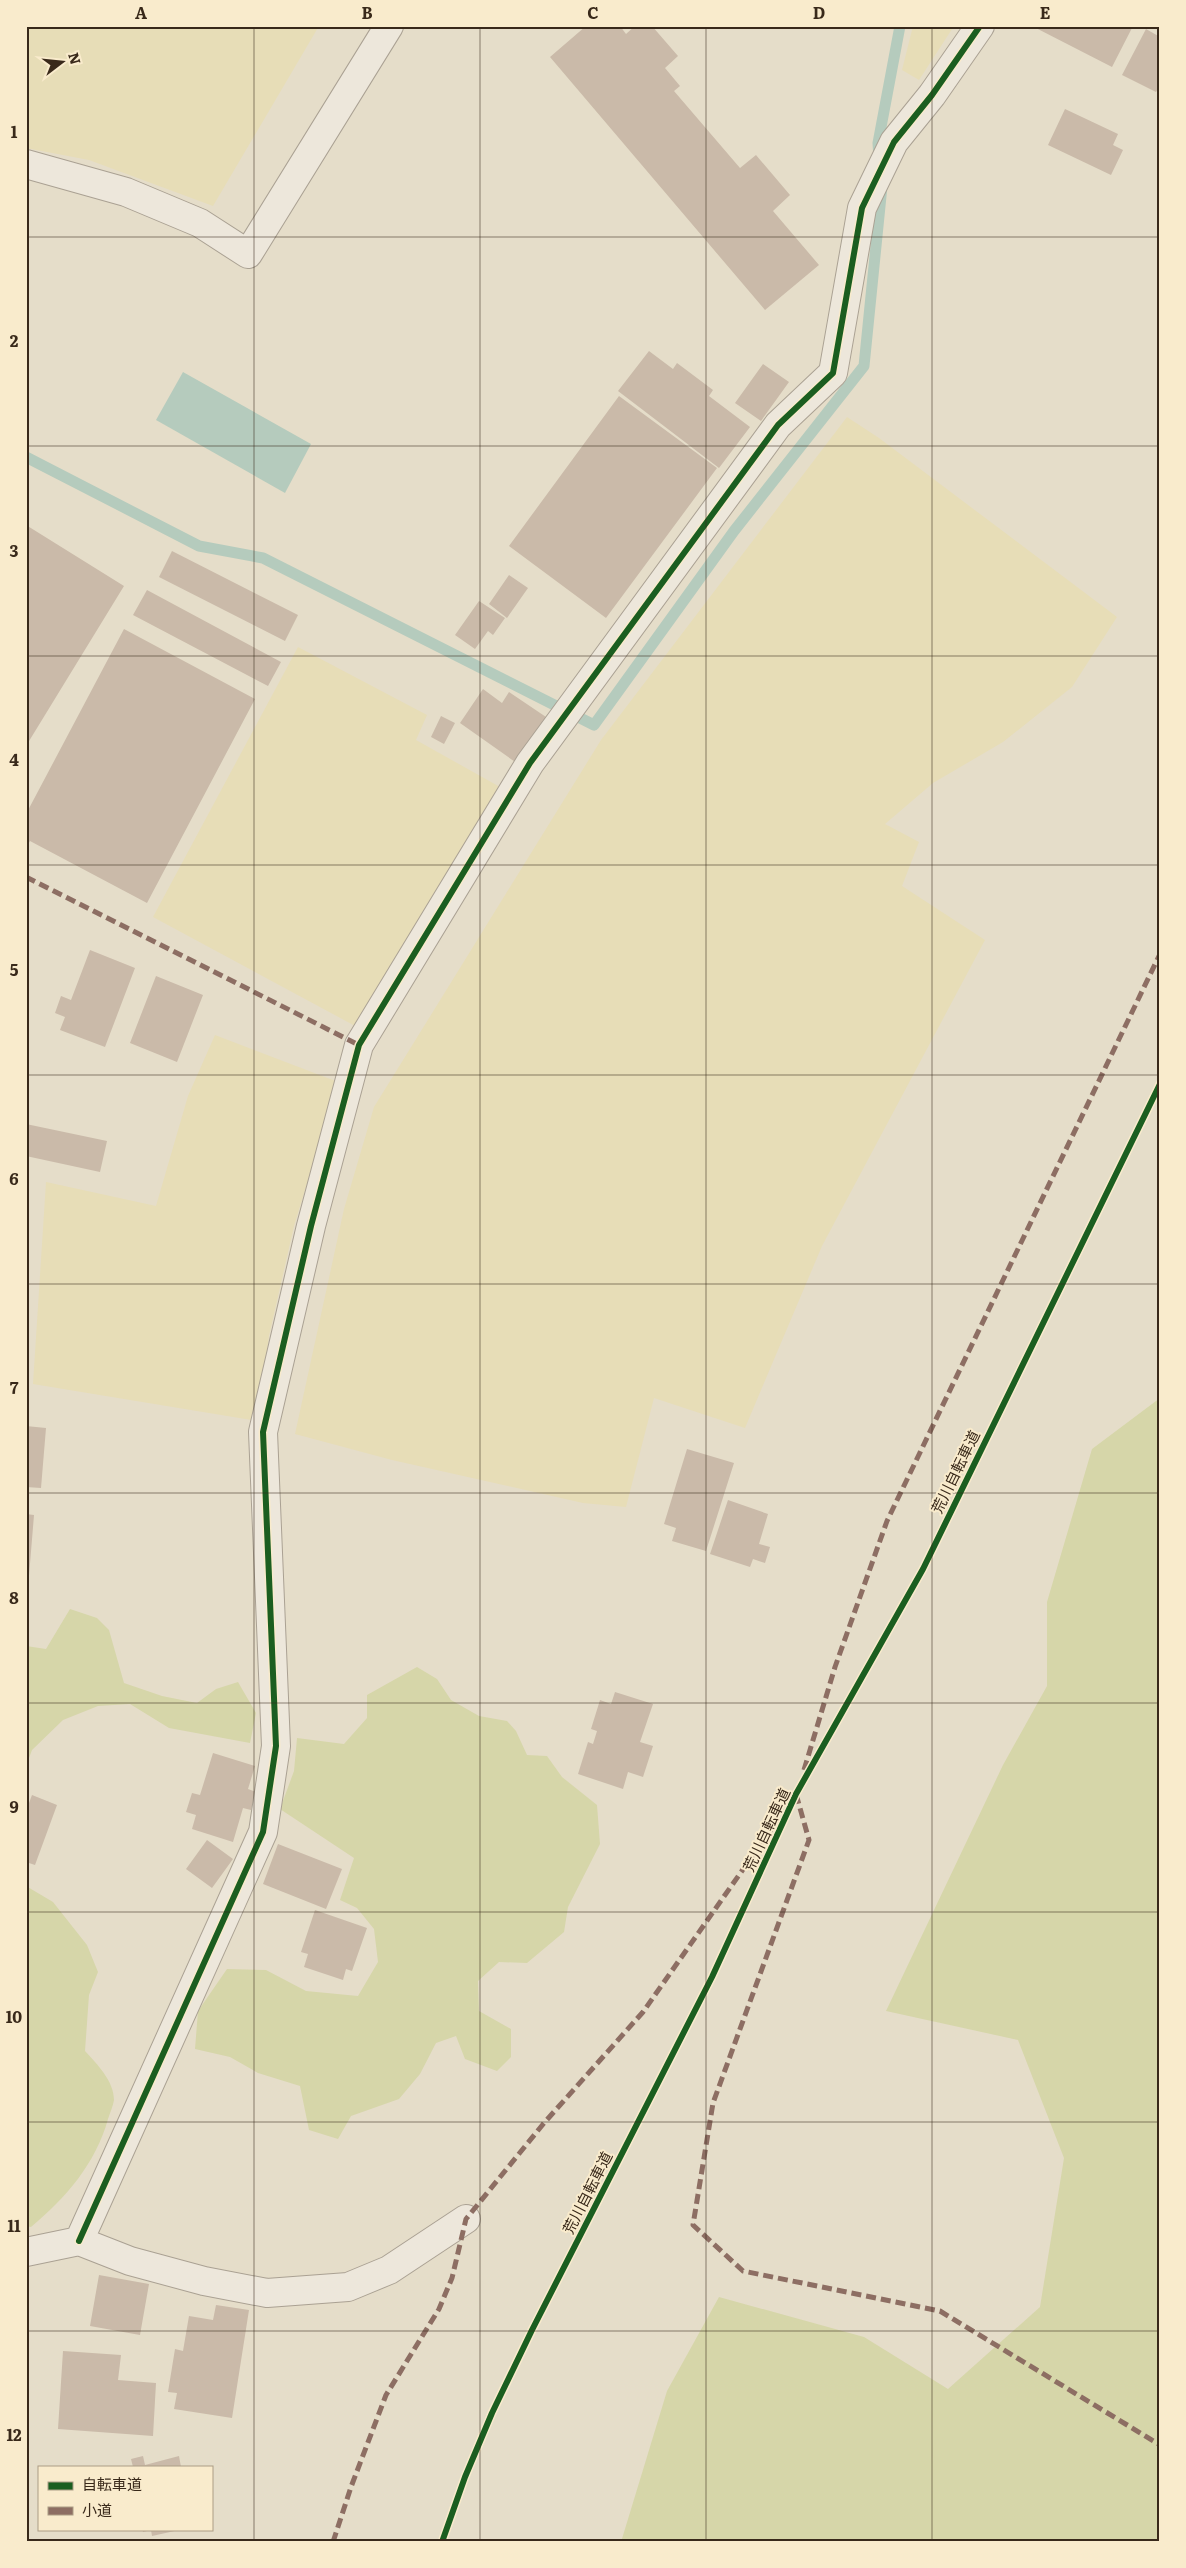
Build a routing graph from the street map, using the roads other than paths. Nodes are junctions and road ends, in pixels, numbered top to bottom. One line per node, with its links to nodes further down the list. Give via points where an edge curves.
1 (389, 26): 3 (street, via 248,254 200,223 126,192)
2 (980, 26): 5 (street, via 932,95 894,142 862,208 834,373 778,425 530,763 359,1045 311,1226 263,1432 276,1746 263,1832)
3 (26, 164)
4 (466, 2219): 5 (street, via 389,2270 348,2287 267,2293 204,2281 130,2261)
5 (79, 2241): 6 (street)
6 (26, 2252)

